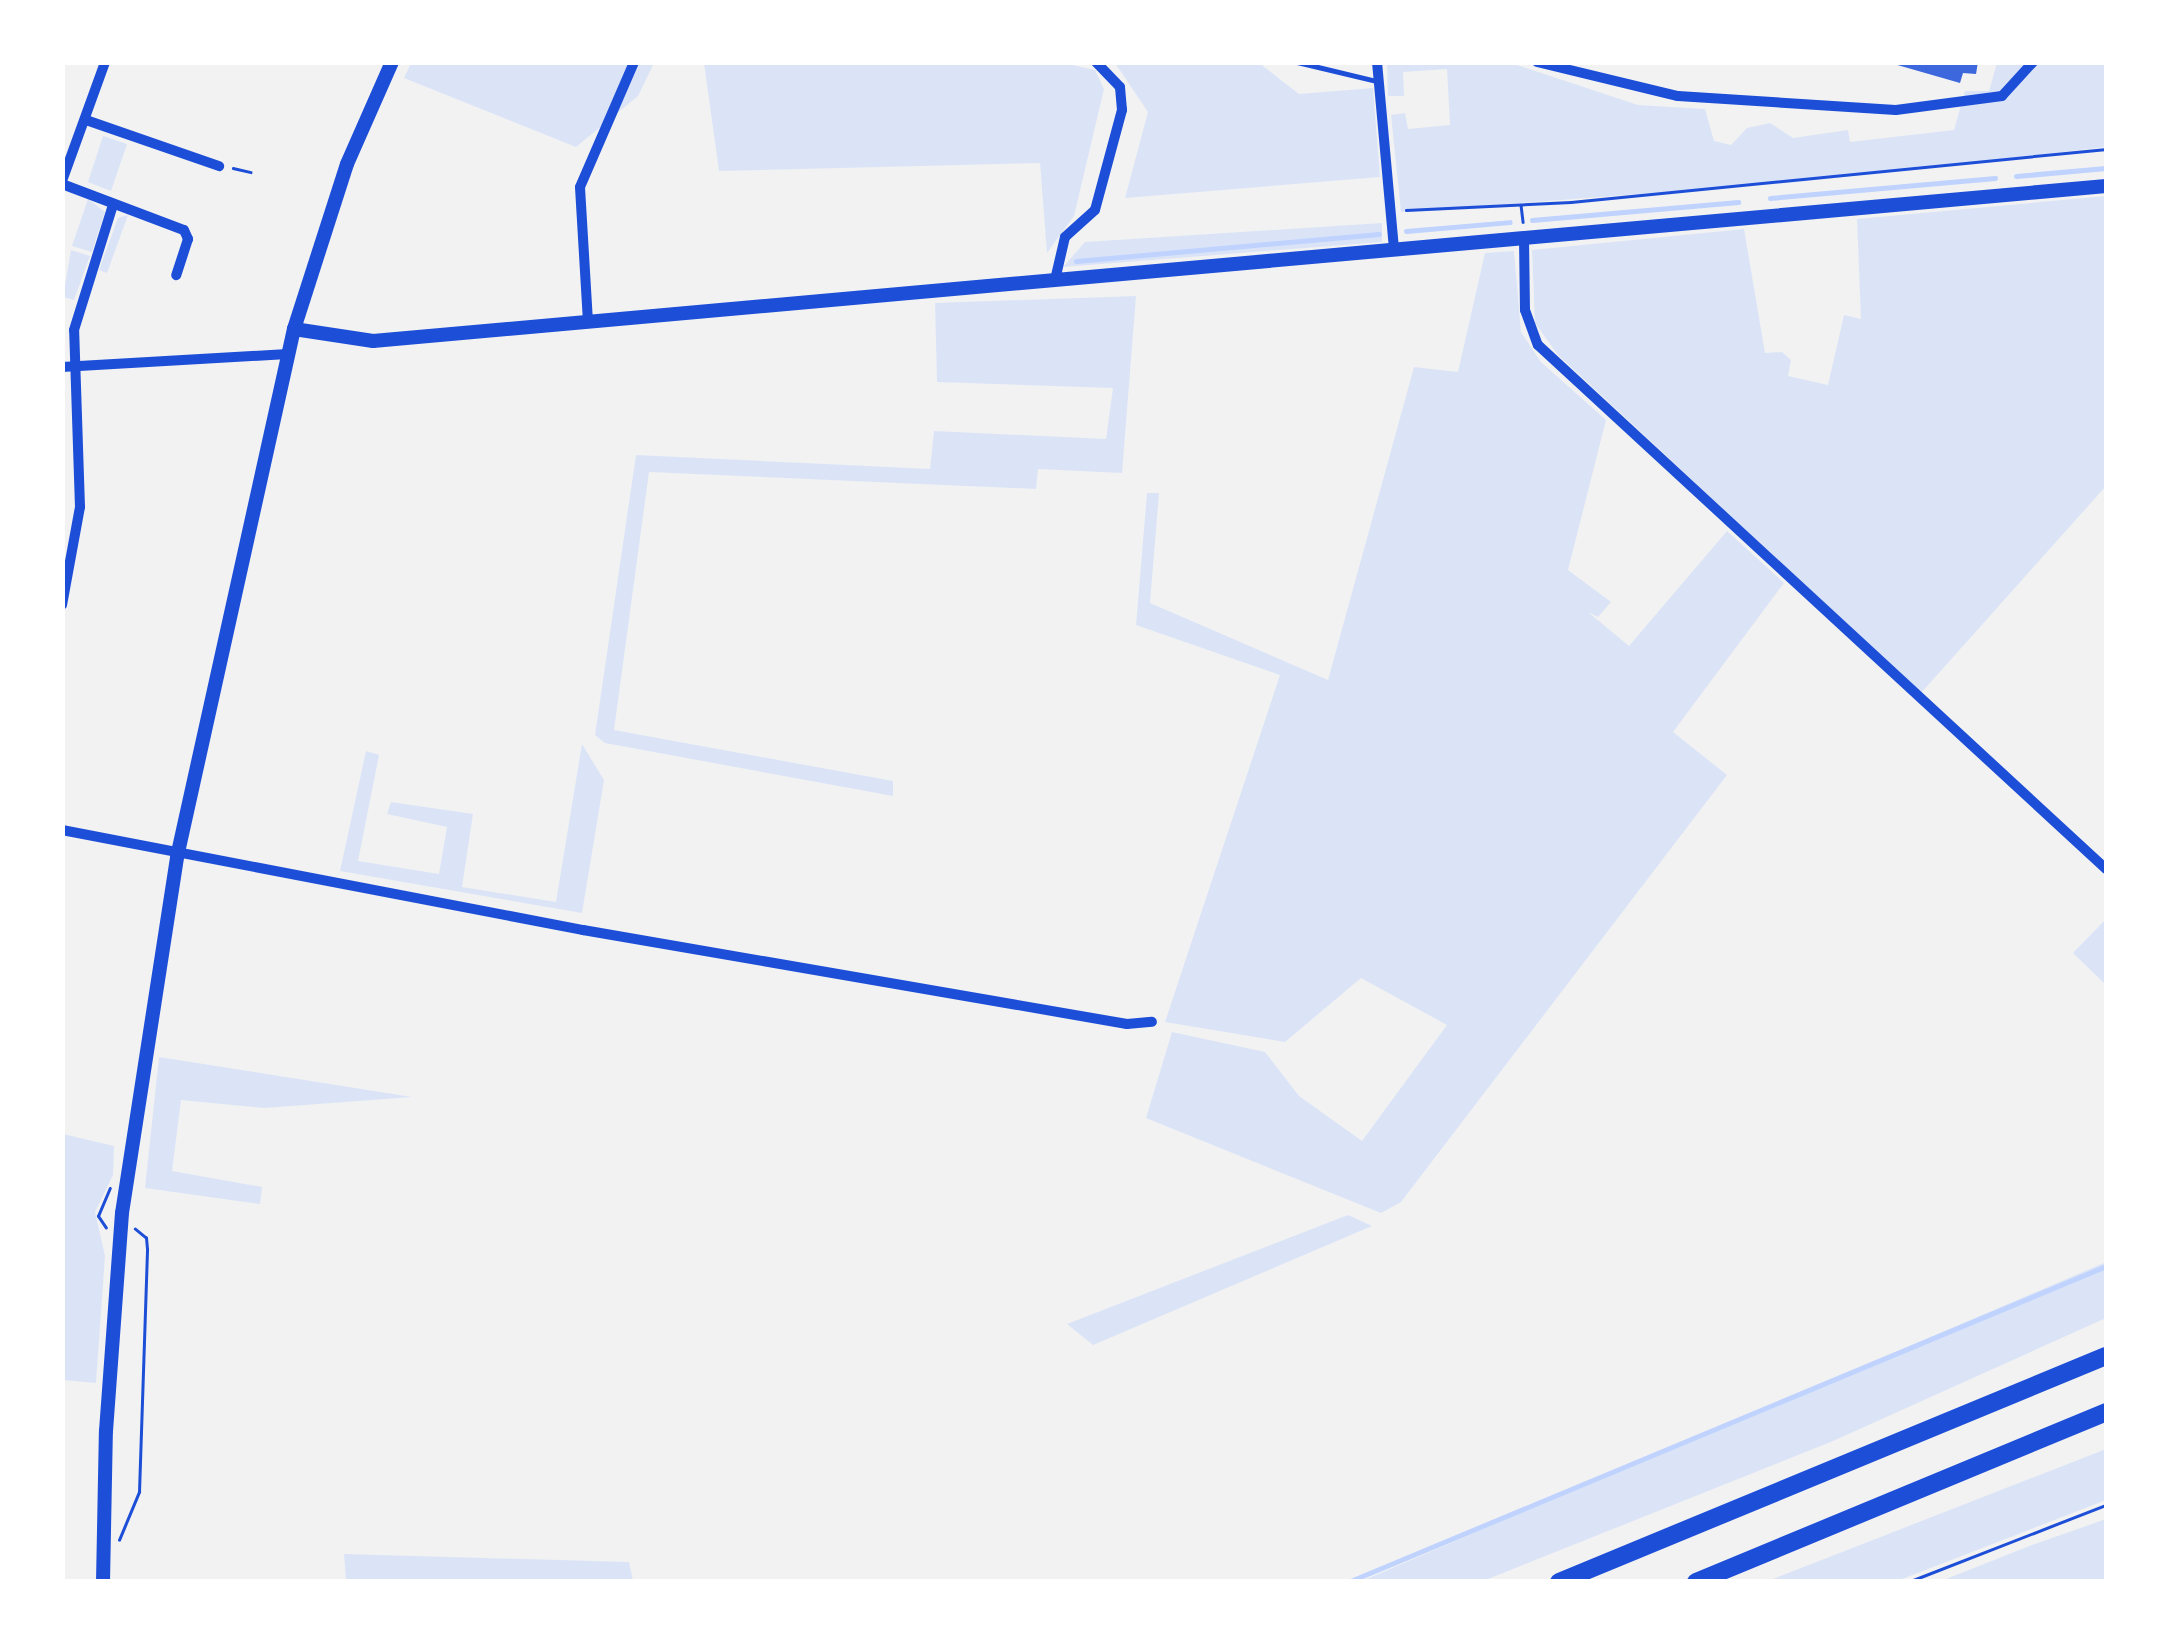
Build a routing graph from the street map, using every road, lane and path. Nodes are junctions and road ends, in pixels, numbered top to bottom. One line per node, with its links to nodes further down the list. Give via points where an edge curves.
1 (105, 62): 10 (street)
2 (392, 62): 24 (main road, via 346,164)
3 (634, 62): 23 (street, via 580,188)
4 (1096, 62): 22 (street, via 1120,87 1122,110 1095,210 1065,236)
5 (1297, 62): 9 (lane)
6 (1378, 62): 9 (street)
7 (1537, 62): 8 (street, via 1678,96 1896,110 2002,96)
8 (2033, 62)
9 (1379, 81): 18 (street)
10 (86, 120): 12 (street); 14 (street)
11 (2106, 149): 17 (path)
12 (218, 166): 13 (path)
13 (251, 172)
14 (62, 182): 16 (street)
15 (2106, 186): 19 (main road)
16 (113, 204): 21 (street, via 184,230 188,239); 26 (street)
17 (1522, 205): 18 (path); 19 (path)
18 (1390, 211): 20 (street)
19 (1524, 238): 20 (main road); 31 (street, via 1525,310 1538,345)
20 (1394, 250): 22 (main road)
21 (176, 275)
22 (1055, 280): 23 (main road)
23 (588, 322): 24 (main road, via 373,341)
24 (294, 329): 25 (main road)
25 (288, 354): 26 (street); 30 (main road)
26 (68, 367): 27 (street, via 80,507)
27 (67, 564): 28 (street)
28 (62, 605)
29 (62, 830): 30 (street)
30 (176, 857): 32 (street, via 1088,1018); 38 (main road, via 122,1212)
31 (2106, 869)
32 (1152, 1022)
33 (138, 1232): 37 (path, via 147,1249 139,1500)
34 (2106, 1356): 39 (highway)
35 (2106, 1412): 40 (highway)
36 (2106, 1506): 41 (path)
37 (117, 1547)
38 (103, 1582)
39 (1559, 1582)
40 (1696, 1582)
41 (1908, 1582)

